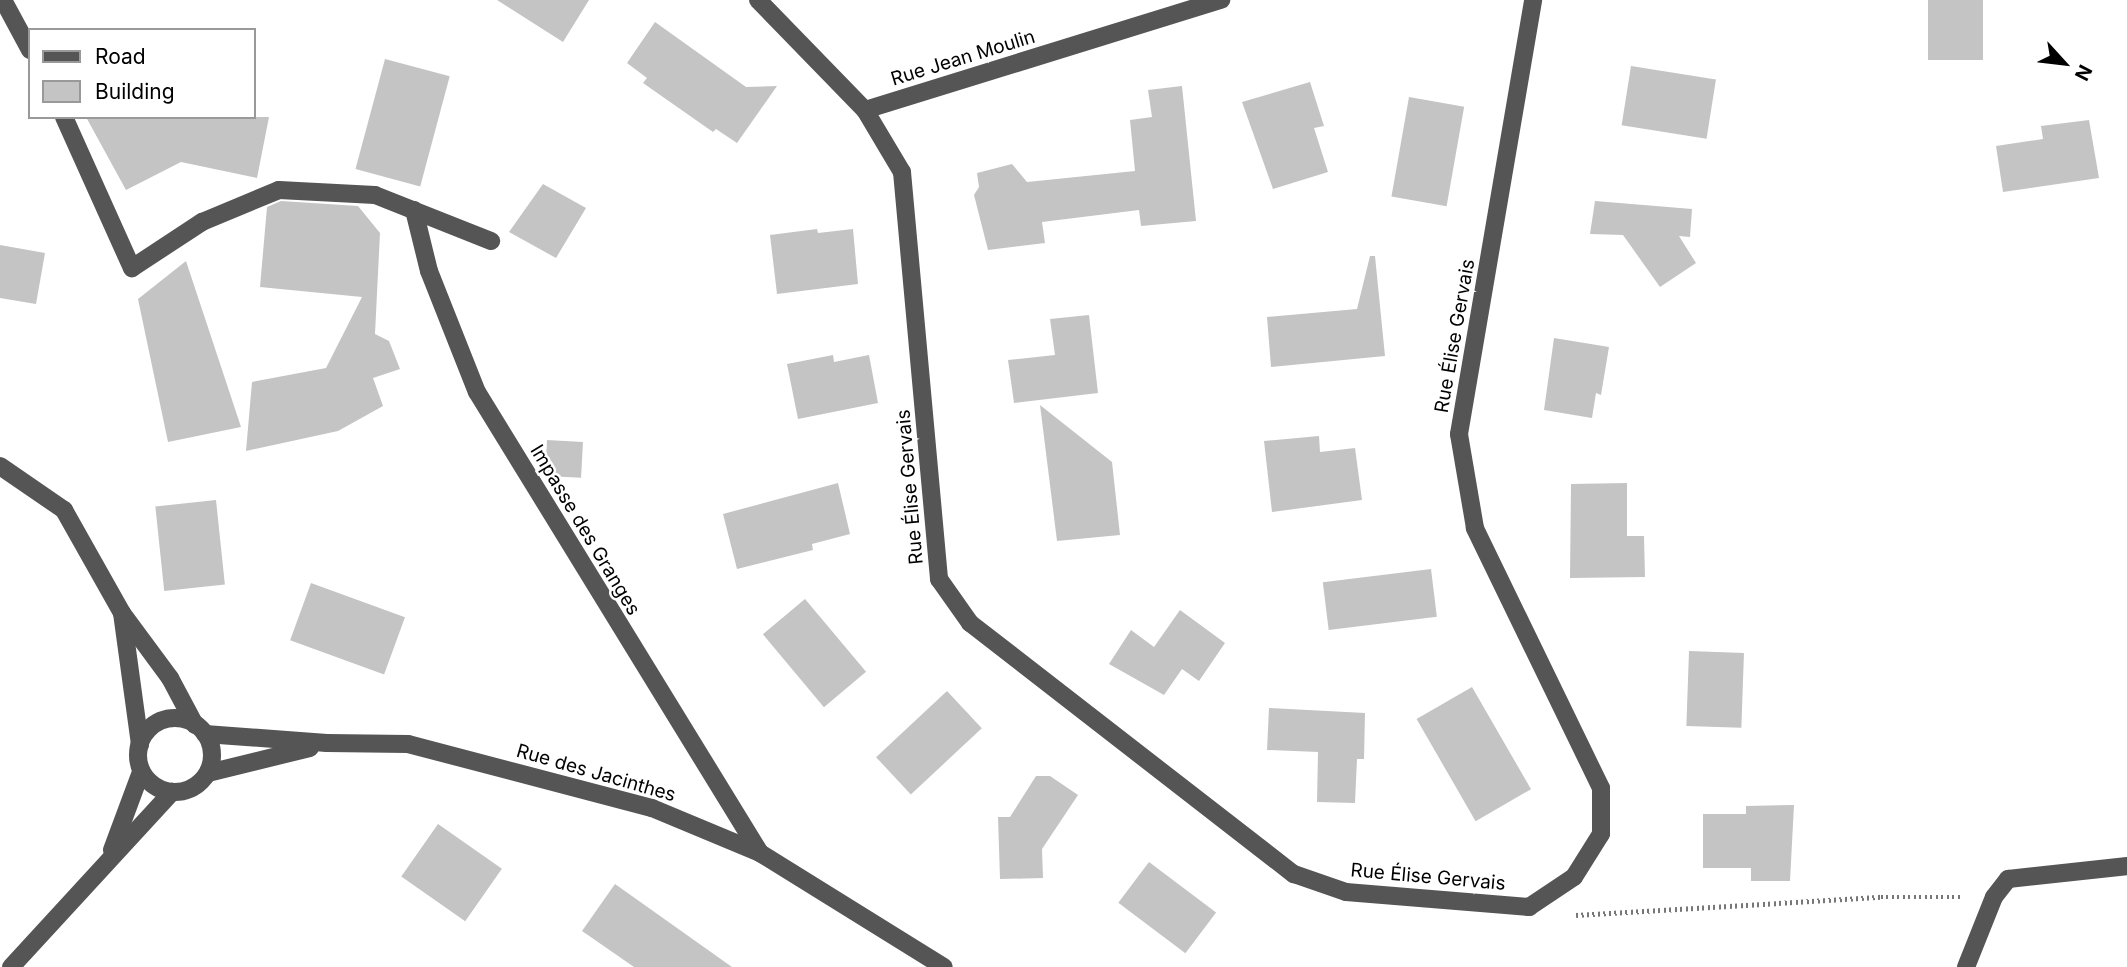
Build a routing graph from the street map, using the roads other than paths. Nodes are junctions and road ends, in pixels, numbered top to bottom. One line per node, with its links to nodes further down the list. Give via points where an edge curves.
1 (3, 0): 5 (street)
2 (758, 0): 6 (street)
3 (1221, 0): 6 (street, Rue Jean Moulin)
4 (1533, 0): 6 (street, Rue Élise Gervais, via 1459,434 1475,528 1601,788 1601,834 1574,877 1529,907 1346,892 1294,874 970,623 939,579 902,172)
5 (28, 46)
6 (864, 110)
7 (65, 119): 8 (street, via 132,268 202,222 279,190 375,195)
8 (414, 211): 9 (street); 18 (street, Impasse des Granges, via 429,271 477,392)
9 (491, 241)
10 (0, 466): 11 (street, via 64,510)
11 (122, 613): 12 (street, via 170,678); 14 (street)
12 (200, 729): 13 (street, Rue des Jacinthes); 14 (street, via 169,719 150,728); 16 (street, via 212,757)
13 (327, 743): 16 (street, Rue des Jacinthes); 18 (street, Rue des Jacinthes, via 408,744 652,808)
14 (140, 745): 15 (street)
15 (141, 772): 17 (street, via 160,790); 19 (street)
16 (208, 773): 17 (street, via 200,783)
17 (172, 792): 19 (street)
18 (760, 853): 22 (street, Rue des Jacinthes)
19 (109, 857): 21 (street)
20 (2127, 866): 23 (street, via 2008,879 1994,897)
21 (11, 967)
22 (944, 967)
23 (1965, 967)

